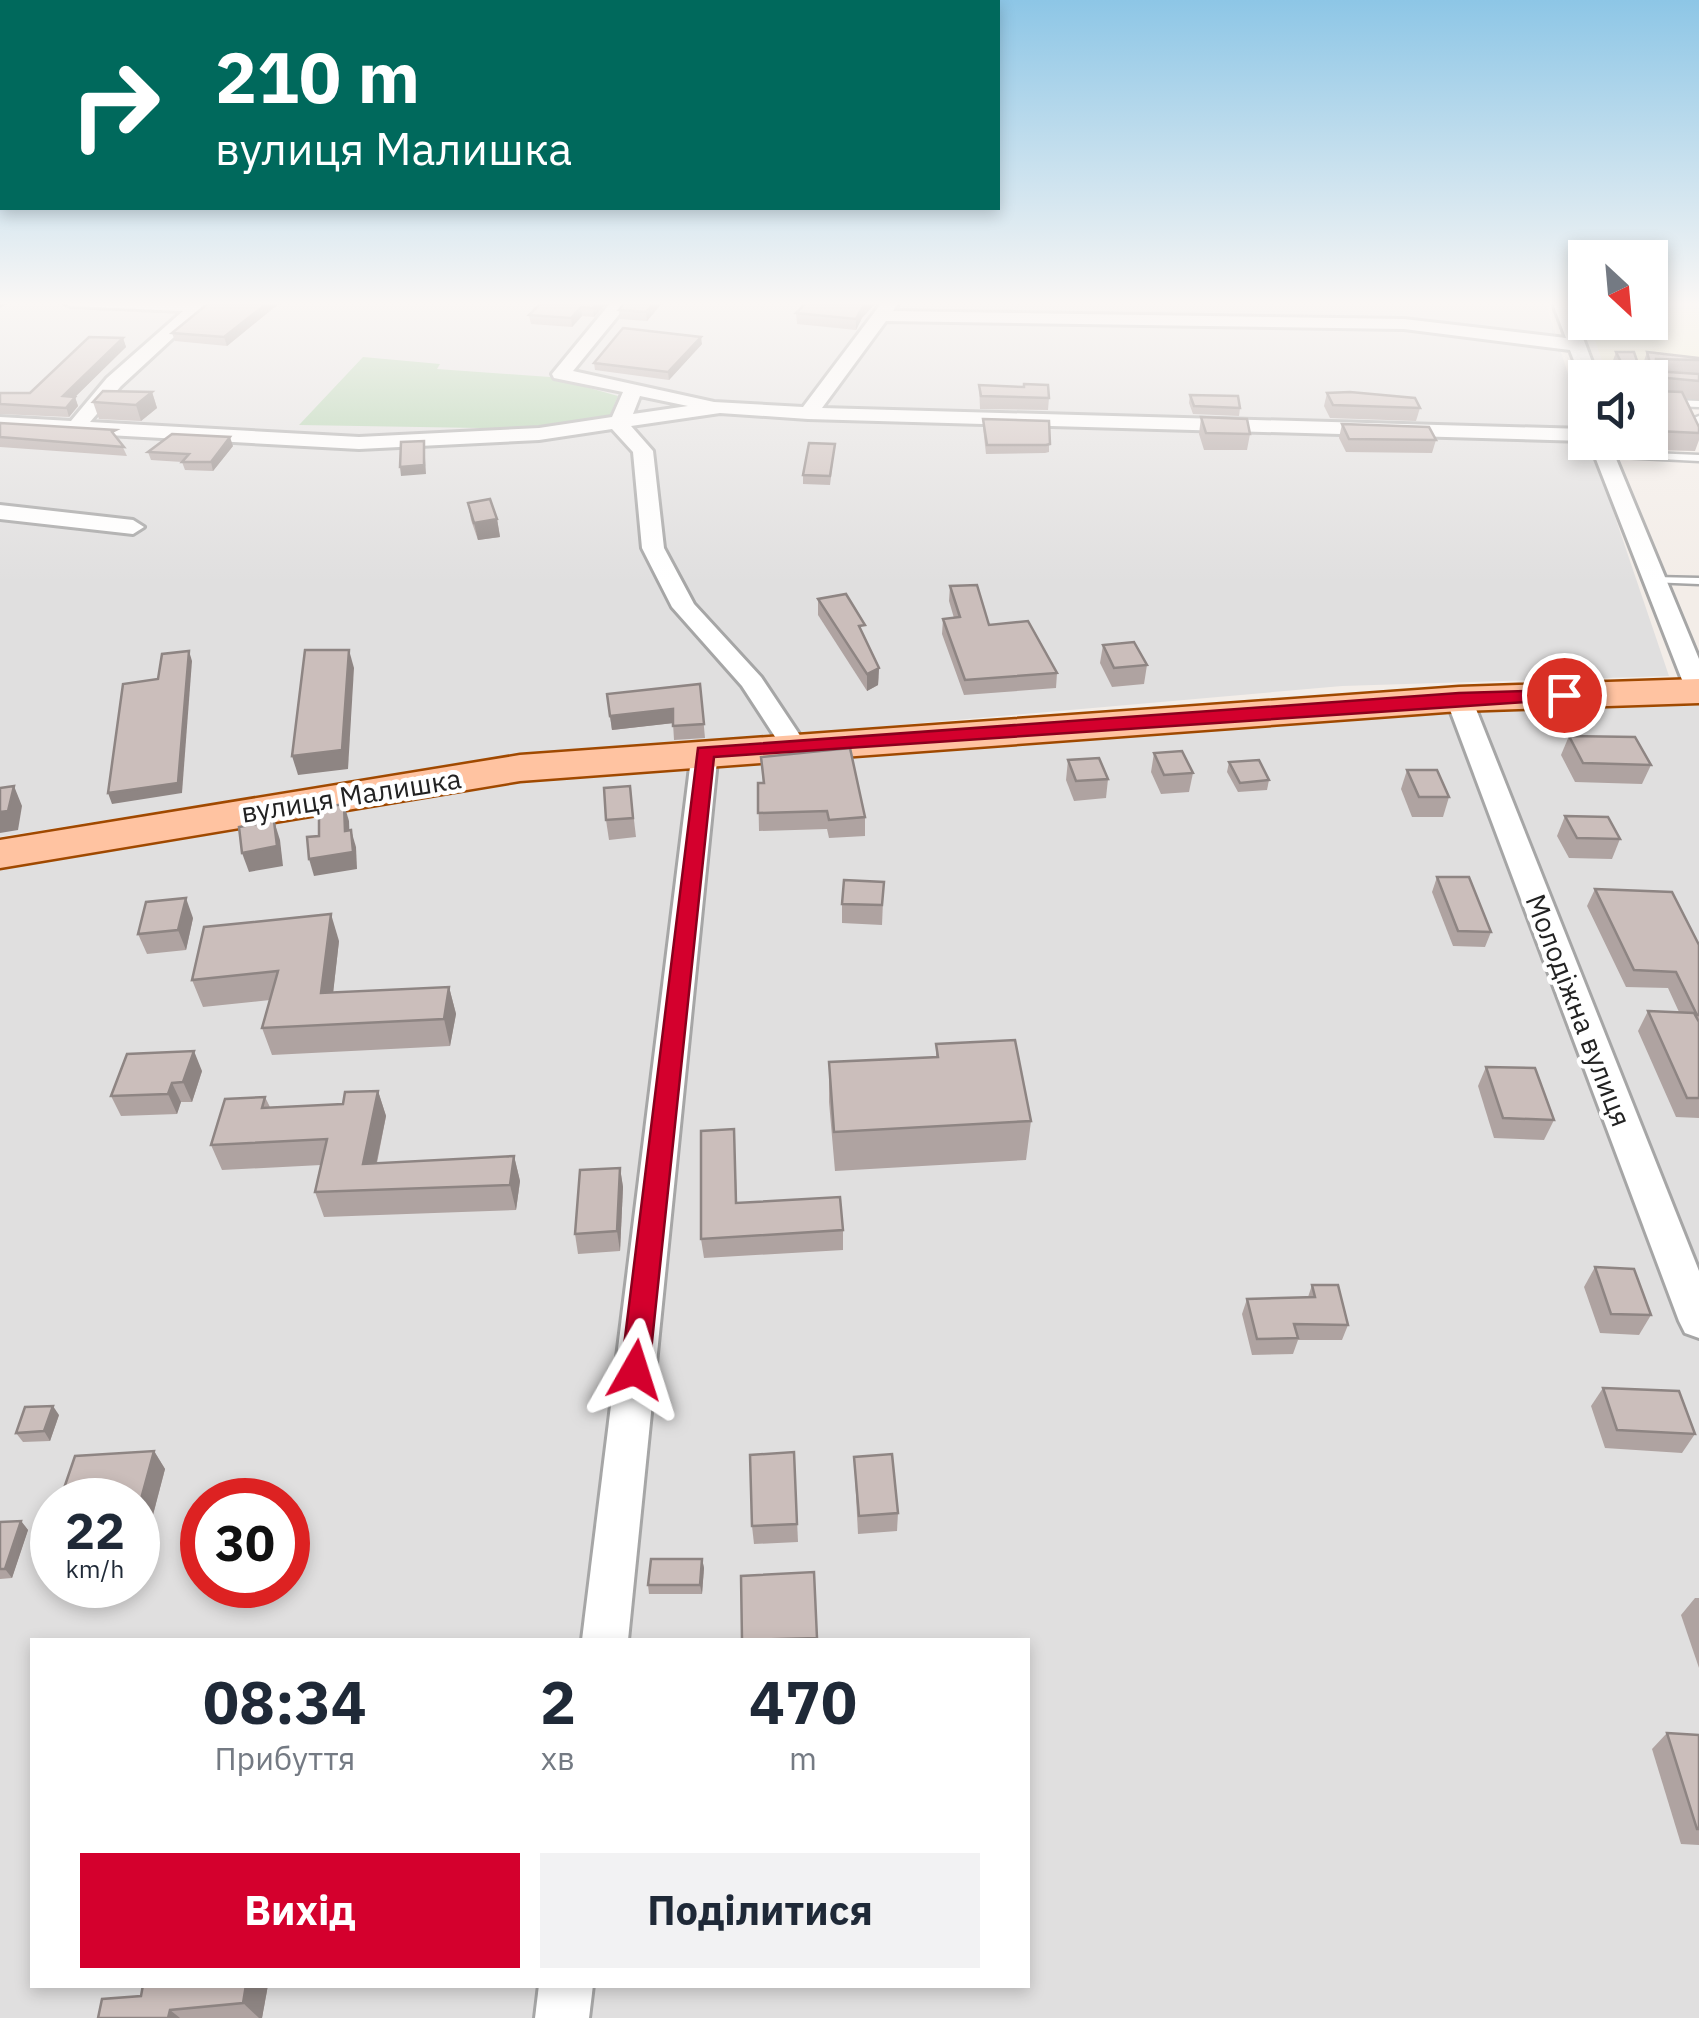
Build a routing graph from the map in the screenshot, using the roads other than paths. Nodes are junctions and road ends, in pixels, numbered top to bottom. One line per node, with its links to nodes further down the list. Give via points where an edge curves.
1 (103, 395): 14 (street)
2 (631, 395): 13 (street)
3 (666, 395): 9 (street)
4 (821, 395): 10 (street)
5 (1673, 395): 7 (lane)
6 (1668, 403): 7 (lane)
7 (1680, 403): 8 (lane); 12 (lane)
8 (1699, 404)
9 (720, 407): 10 (street); 13 (street)
10 (808, 413): 15 (street)
11 (0, 423): 14 (street)
12 (1697, 423)
13 (620, 425): 14 (street, via 360,442); 25 (street, via 643,451 653,548 684,607 752,682)
14 (76, 427)
15 (1568, 435)
16 (1668, 455): 17 (lane)
17 (1699, 458)
18 (1609, 460): 21 (street)
19 (0, 512): 20 (street)
20 (133, 527)
21 (1654, 580): 22 (lane); 23 (street)
22 (1699, 581)
23 (1699, 690): 24 (main road, вулиця Малишка)
24 (1459, 699): 25 (main road, вулиця Малишка); 28 (street, Молодіжна вулиця)
25 (794, 746): 26 (main road, вулиця Малишка)
26 (705, 752): 27 (main road, вулиця Малишка, via 520,768); 29 (street)
27 (0, 854)
28 (1699, 1321)
29 (605, 1638)
30 (566, 1988): 31 (street)
31 (562, 2018)

